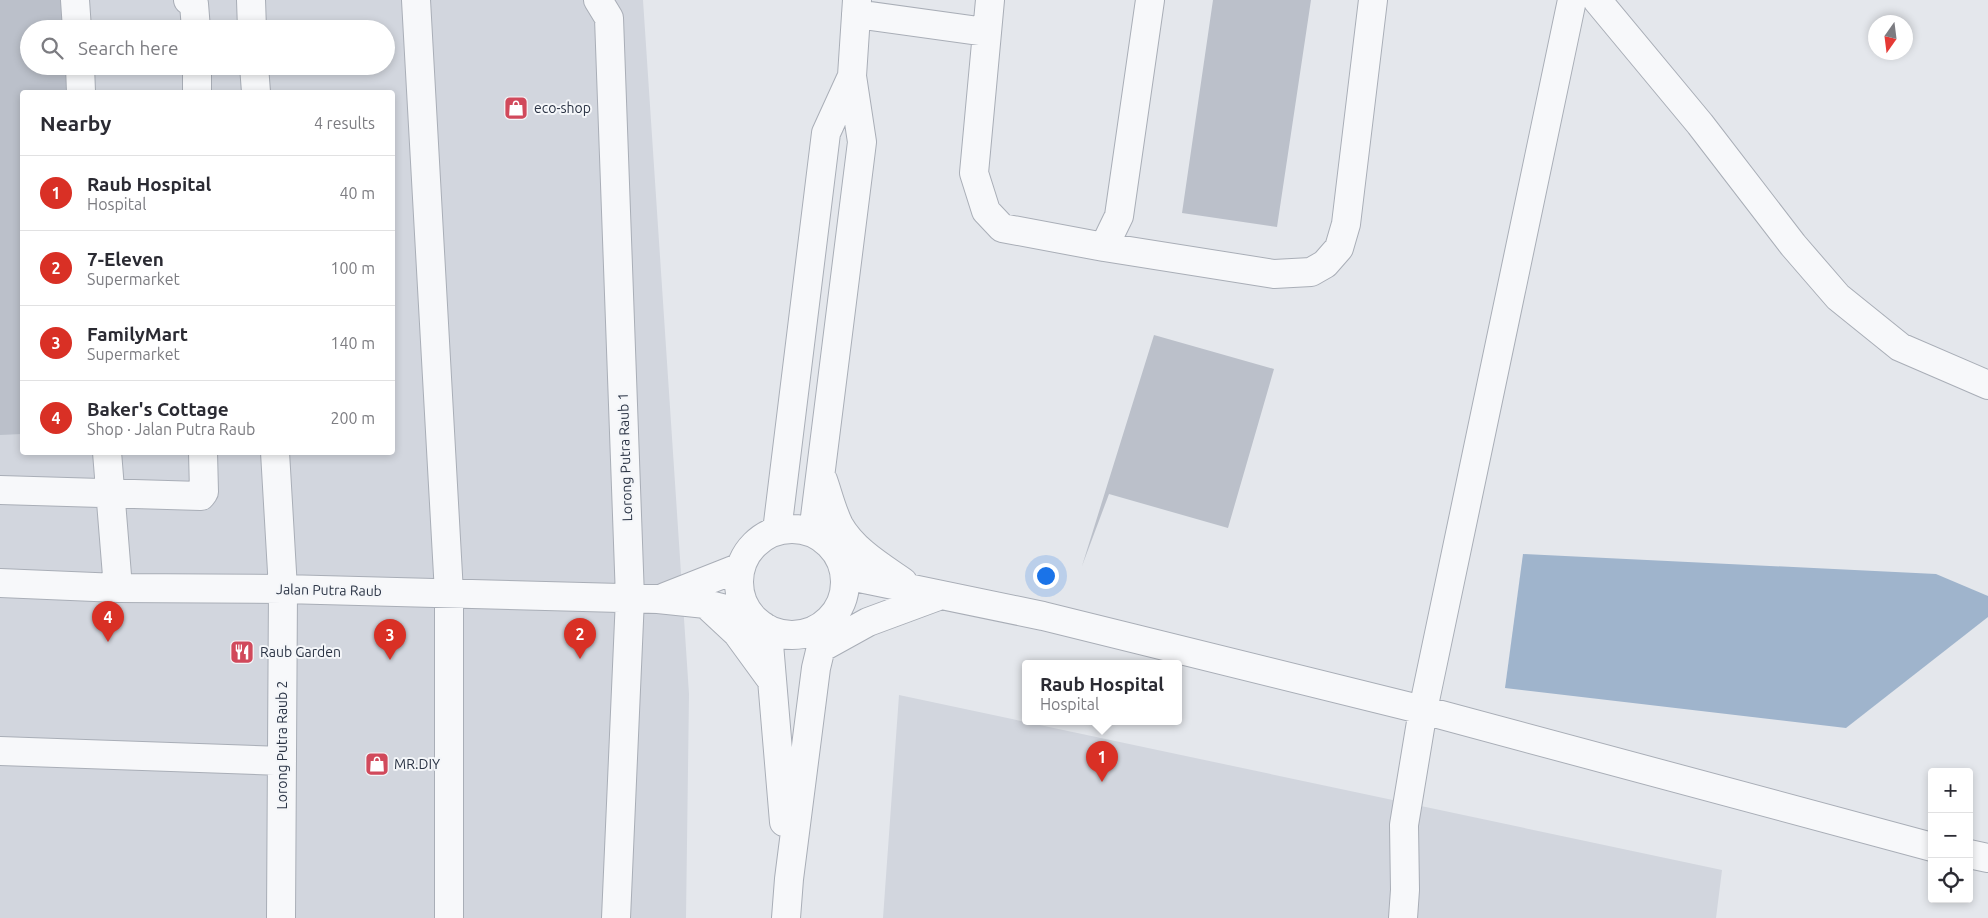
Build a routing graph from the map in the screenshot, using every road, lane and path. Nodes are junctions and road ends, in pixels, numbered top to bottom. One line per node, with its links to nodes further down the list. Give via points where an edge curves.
1 (75, 0): 12 (street)
2 (188, 0): 13 (street, via 194,4)
3 (251, 0): 14 (street)
4 (416, 0): 39 (street)
5 (598, 0): 40 (street, Lorong Putra Raub 1, via 609,18)
6 (990, 0): 15 (street)
7 (1150, 0): 23 (street, via 1119,216)
8 (1373, 0): 23 (street, via 1346,224 1339,248 1325,264 1311,272 1274,274)
9 (1572, 0): 46 (street)
10 (1597, 0): 24 (street, via 1700,124 1792,245 1838,297 1900,347)
11 (856, 7): 15 (street); 19 (street)
12 (76, 20)
13 (195, 20)
14 (252, 20)
15 (986, 32): 23 (street, via 974,173 986,211 1002,228)
16 (81, 75): 20 (street)
17 (197, 75): 21 (street)
18 (255, 75): 22 (street)
19 (852, 76): 28 (street, via 862,142); 31 (street, via 826,133)
20 (82, 90)
21 (197, 90)
22 (256, 90)
23 (1104, 247)
24 (1988, 385)
25 (107, 455): 30 (street)
26 (203, 455): 30 (street, via 204,492 201,496)
27 (275, 455): 37 (street, Lorong Putra Raub 2)
28 (821, 474): 32 (street); 38 (street, via 838,524 849,538 864,554)
29 (0, 490): 30 (street)
30 (110, 493): 36 (street)
31 (777, 530): 32 (street, via 795,528); 33 (street, via 761,538 748,551)
32 (813, 533): 35 (street, via 829,543 840,558)
33 (741, 567): 41 (street); 43 (street, via 738,583 742,600)
34 (0, 583): 36 (street, Jalan Putra Raub)
35 (845, 584): 38 (street, via 874,590); 44 (street, via 837,610)
36 (118, 588): 37 (street, Jalan Putra Raub)
37 (283, 588): 39 (street, Jalan Putra Raub); 48 (street, Lorong Putra Raub 2)
38 (927, 592): 44 (street, via 868,622); 46 (street, via 1043,616)
39 (449, 593): 40 (street, Jalan Putra Raub); 54 (street)
40 (630, 598): 41 (street, Jalan Putra Raub); 55 (street, Lorong Putra Raub 1)
41 (658, 599): 42 (street, Jalan Putra Raub)
42 (706, 604): 43 (street, Jalan Putra Raub); 45 (street, via 736,633)
43 (756, 620): 44 (street, via 778,633 795,635 812,631); 45 (street, via 769,644)
44 (824, 635): 52 (street)
45 (773, 683): 52 (street)
46 (1423, 710): 49 (street); 57 (street, via 1404,825)
47 (0, 751): 48 (street)
48 (282, 762): 53 (street, Lorong Putra Raub 2)
49 (1928, 846)
50 (1973, 855): 51 (street)
51 (1988, 858)
52 (789, 879): 56 (street)
53 (281, 918)
54 (449, 918)
55 (616, 918)
56 (786, 918)
57 (1403, 918)

